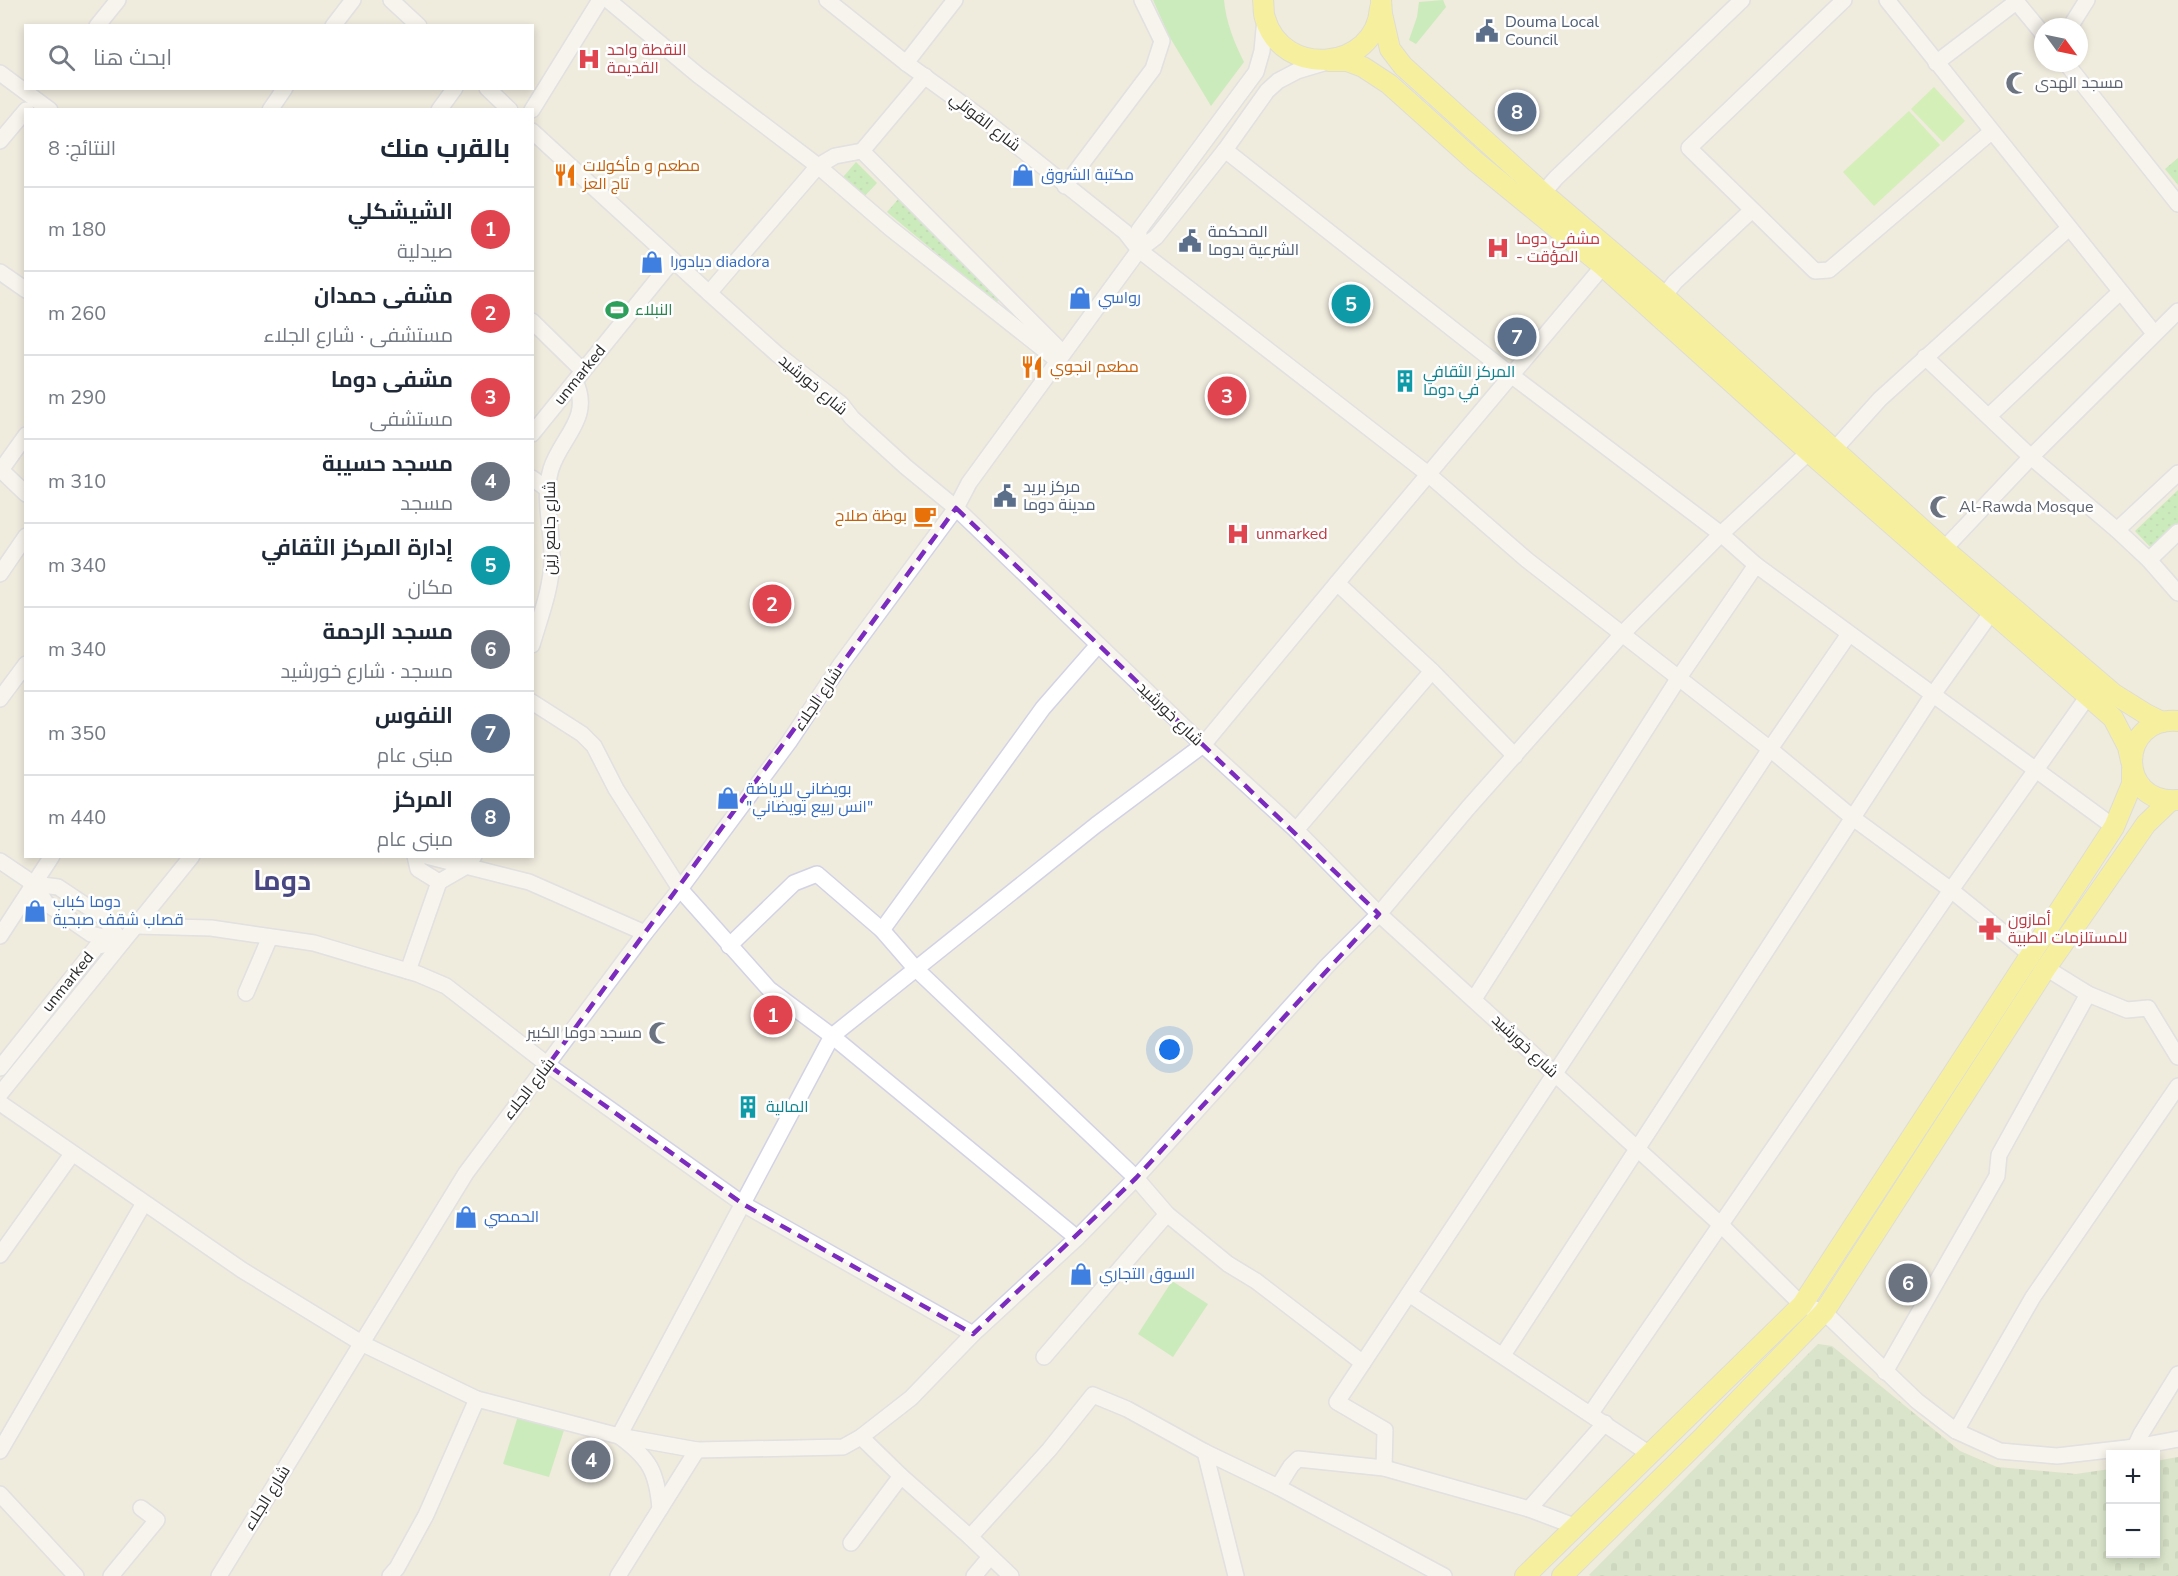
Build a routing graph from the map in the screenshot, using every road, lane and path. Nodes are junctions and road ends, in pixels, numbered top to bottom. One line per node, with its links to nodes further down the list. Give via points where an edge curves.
1 (118, 0): 18 (street)
2 (353, 0): 19 (street)
3 (391, 0): 20 (street)
4 (600, 0): 34 (street)
5 (609, 0): 43 (street, via 698,75)
6 (827, 0): 22 (street, شارع القوتلي)
7 (955, 0): 22 (street)
8 (1142, 0): 44 (street, via 1162,41 1153,69)
9 (1381, 0): 21 (main road, via 1374,30 1362,45); 39 (main road, via 1390,49 1403,66)
10 (1742, 0): 45 (street)
11 (1844, 0): 47 (street, via 1689,148)
12 (1887, 0): 23 (street)
13 (2087, 0): 16 (street)
14 (2015, 1): 17 (street); 23 (street)
15 (1264, 9): 21 (main road, via 1272,33 1282,46 1313,60); 49 (street, via 1262,51 1256,72 1139,230)
16 (2076, 18)
17 (2034, 23)
18 (99, 24)
19 (335, 24)
20 (417, 24)
21 (1329, 61): 40 (street, via 1278,81); 42 (main road, via 1347,61 1363,67 1389,84)
22 (906, 63): 26 (street, شارع القوتلي)
23 (1936, 63): 36 (street)
24 (2073, 72): 46 (street)
25 (0, 73): 30 (street)
26 (926, 76): 41 (street); 44 (street, شارع القوتلي)
27 (284, 90): 31 (street)
28 (454, 90): 32 (street)
29 (489, 90): 33 (street)
30 (33, 102)
31 (271, 108)
32 (440, 108)
33 (508, 108)
34 (533, 108)
35 (24, 113): 38 (street)
36 (1991, 132): 47 (street, via 1829,270 1815,271); 48 (street)
37 (534, 133): 50 (street, شارع خورشيد)
38 (0, 141)
39 (1489, 142): 42 (main road); 45 (main road)
40 (1225, 150): 49 (street, via 1156,237); 62 (street)
41 (862, 151): 43 (street, via 835,156); 60 (street)
42 (1476, 162): 51 (main road)
43 (818, 166): 55 (street); 60 (street, via 890,228)
44 (1065, 186): 49 (street, شارع القوتلي, via 1125,232)
45 (1543, 193): 51 (main road)
46 (2178, 204)
47 (1751, 211): 56 (street)
48 (2068, 228): 54 (street); 61 (street)
49 (1139, 250): 60 (street, شارع الجلاء); 72 (street, شارع القوتلي)
50 (673, 260): 55 (street, شارع خورشيد); 63 (street, unmarked)
51 (1608, 260): 56 (main road); 62 (street); 67 (main road)
52 (1, 276): 53 (street)
53 (24, 289)
54 (2120, 292): 59 (street); 65 (street)
55 (709, 293): 76 (street, شارع خورشيد)
56 (1664, 296): 69 (main road)
57 (2178, 311): 59 (street)
58 (534, 323): 63 (street)
59 (2154, 333): 68 (street)
60 (1060, 356): 76 (street, شارع الجلاء, via 969,483)
61 (1925, 357): 65 (street); 69 (street, via 1880,399)
62 (1511, 375): 72 (street); 79 (street)
63 (579, 376): 64 (street, unmarked); 74 (street, شارع جامع زين, via 581,408 552,467)
64 (538, 416)
65 (1989, 416): 68 (street)
66 (24, 438): 70 (street)
67 (1809, 452): 69 (main road); 79 (street)
68 (2031, 457): 77 (street); 81 (street)
69 (1836, 459): 81 (main road); 87 (main road)
70 (0, 470): 75 (street)
71 (2178, 473): 77 (street)
72 (1428, 474): 85 (street); 88 (street, شارع القوتلي, via 1527,560)
73 (534, 479): 74 (street)
74 (547, 489): 90 (street, شارع جامع زين, via 552,568)
75 (24, 492)
76 (956, 508): 91 (street, شارع خورشيد); 117 (street, شارع الجلاء)
77 (2117, 530): 82 (street)
78 (2178, 532): 82 (street)
79 (1721, 534): 83 (street); 88 (street)
80 (24, 539): 84 (street)
81 (1944, 549): 99 (main road, via 2114,694 2146,714)
82 (2148, 560): 86 (street)
83 (1756, 565): 89 (street); 94 (street)
84 (0, 574)
85 (1337, 583): 93 (street); 100 (street)
86 (2178, 593)
87 (1991, 613): 95 (street); 96 (main road)
88 (1623, 633): 94 (street, شارع القوتلي); 102 (street)
89 (1849, 634): 95 (street); 101 (street)
90 (534, 638)
91 (1098, 645): 100 (street, شارع خورشيد); 121 (street, via 1043,708)
92 (24, 666): 97 (street)
93 (1432, 671): 102 (street); 108 (street)
94 (1678, 679): 101 (street, شارع القوتلي); 133 (street)
95 (1932, 696): 104 (street); 106 (street)
96 (2088, 696): 103 (main road, via 2119,727); 104 (street)
97 (0, 699)
98 (534, 703): 117 (street, via 594,746 616,789)
99 (2170, 722): 103 (main road, via 2144,732 2133,750)
100 (1203, 745): 108 (street, شارع خورشيد); 128 (street)
101 (1770, 749): 106 (street, شارع القوتلي); 138 (street)
102 (1515, 756): 119 (street)
103 (2132, 765): 105 (main road, via 2142,788 2159,799); 107 (main road, via 2132,784)
104 (2037, 771): 107 (street); 118 (street)
105 (2174, 800): 129 (main road, via 2146,824)
106 (1853, 818): 118 (street, شارع القوتلي); 142 (street)
107 (2114, 827): 127 (main road)
108 (1296, 830): 119 (street, شارع خورشيد)
109 (51, 858): 116 (street)
110 (190, 858): 120 (street)
111 (416, 858): 115 (street, via 418,868)
112 (441, 858): 114 (street)
113 (0, 861): 116 (street)
114 (470, 862): 115 (street); 122 (street, via 529,882)
115 (440, 882): 130 (street)
116 (34, 884): 123 (street); 125 (street, via 46,903 92,934)
117 (680, 889): 122 (street, شارع الجلاء); 126 (street)
118 (1952, 890): 127 (street, شارع القوتلي); 148 (street)
119 (1379, 914): 133 (street, شارع خورشيد); 144 (street, via 1327,966)
120 (136, 926): 124 (street, via 211,927); 125 (street)
121 (882, 930): 126 (street, via 817,874 794,883); 128 (street)
122 (645, 933): 136 (street, شارع الجلاء)
123 (0, 936)
124 (270, 937): 130 (street, via 314,943); 131 (street)
125 (122, 942): 137 (street, unmarked, via 97,946); 140 (street)
126 (729, 946): 134 (street, via 769,989)
127 (2031, 955): 152 (main road)
128 (915, 968): 134 (street); 144 (street)
129 (2046, 968): 132 (street); 153 (main road)
130 (408, 971): 136 (street, via 446,986)
131 (246, 993)
132 (2088, 994): 135 (street, via 2127,1010 2148,1008); 159 (street, via 1999,1155 1997,1176)
133 (1474, 999): 138 (street, شارع خورشيد)
134 (832, 1036): 146 (street); 149 (street)
135 (2178, 1057)
136 (548, 1065): 146 (street); 155 (street, شارع الجلاء, via 466,1173)
137 (0, 1068)
138 (1554, 1074): 142 (street, شارع خورشيد); 151 (street)
139 (2178, 1086): 164 (street, via 2033,1297)
140 (0, 1094)
141 (0, 1103): 143 (street)
142 (1636, 1148): 148 (street, شارع خورشيد); 156 (street)
143 (72, 1154): 145 (street); 150 (street)
144 (1136, 1178): 147 (street); 149 (street)
145 (144, 1203): 155 (street, via 242,1270); 170 (street)
146 (743, 1204): 154 (street); 165 (street)
147 (1167, 1214): 157 (street); 158 (street)
148 (1720, 1224): 152 (street, شارع خورشيد); 162 (street)
149 (1077, 1238): 154 (street)
150 (0, 1255)
151 (1409, 1294): 156 (street); 158 (street)
152 (1802, 1305): 153 (street); 172 (main road)
153 (1824, 1312): 159 (street); 184 (main road)
154 (973, 1334): 166 (street, via 910,1398)
155 (363, 1344): 161 (street); 187 (street, شارع الجلاء)
156 (1503, 1355): 162 (street)
157 (1044, 1357)
158 (1363, 1363): 173 (street, via 1337,1402 1385,1430)
159 (1885, 1372): 164 (street)
160 (2178, 1374): 168 (street)
161 (477, 1400): 165 (street); 188 (street, via 426,1515)
162 (1591, 1413): 163 (street)
163 (1605, 1423): 172 (street); 179 (street)
164 (1956, 1431): 168 (street, via 2000,1451 2057,1456)
165 (619, 1436): 169 (street); 178 (street, via 645,1458 654,1472)
166 (861, 1437): 169 (street, via 843,1447); 174 (street)
167 (2178, 1439): 168 (street)
168 (2135, 1447)
169 (697, 1450): 178 (street)
170 (0, 1451)
171 (1205, 1452): 175 (street); 181 (street, via 1093,1395); 192 (street)
172 (1648, 1453): 180 (main road)
173 (1384, 1468): 175 (street, via 1298,1459); 179 (street)
174 (901, 1476): 181 (street); 182 (street)
175 (1278, 1487): 193 (street)
176 (0, 1494): 185 (street)
177 (141, 1508): 186 (street, via 157,1520)
178 (660, 1509): 189 (street)
179 (1529, 1509): 180 (street)
180 (1574, 1526): 194 (main road)
181 (970, 1537): 183 (street)
182 (850, 1543)
183 (990, 1557): 190 (street); 191 (street)
184 (1572, 1573)
185 (76, 1576)
186 (111, 1576)
187 (219, 1576)
188 (390, 1576)
189 (618, 1576)
190 (974, 1576)
191 (1011, 1576)
192 (1236, 1576)
193 (1444, 1576)
194 (1525, 1576)

